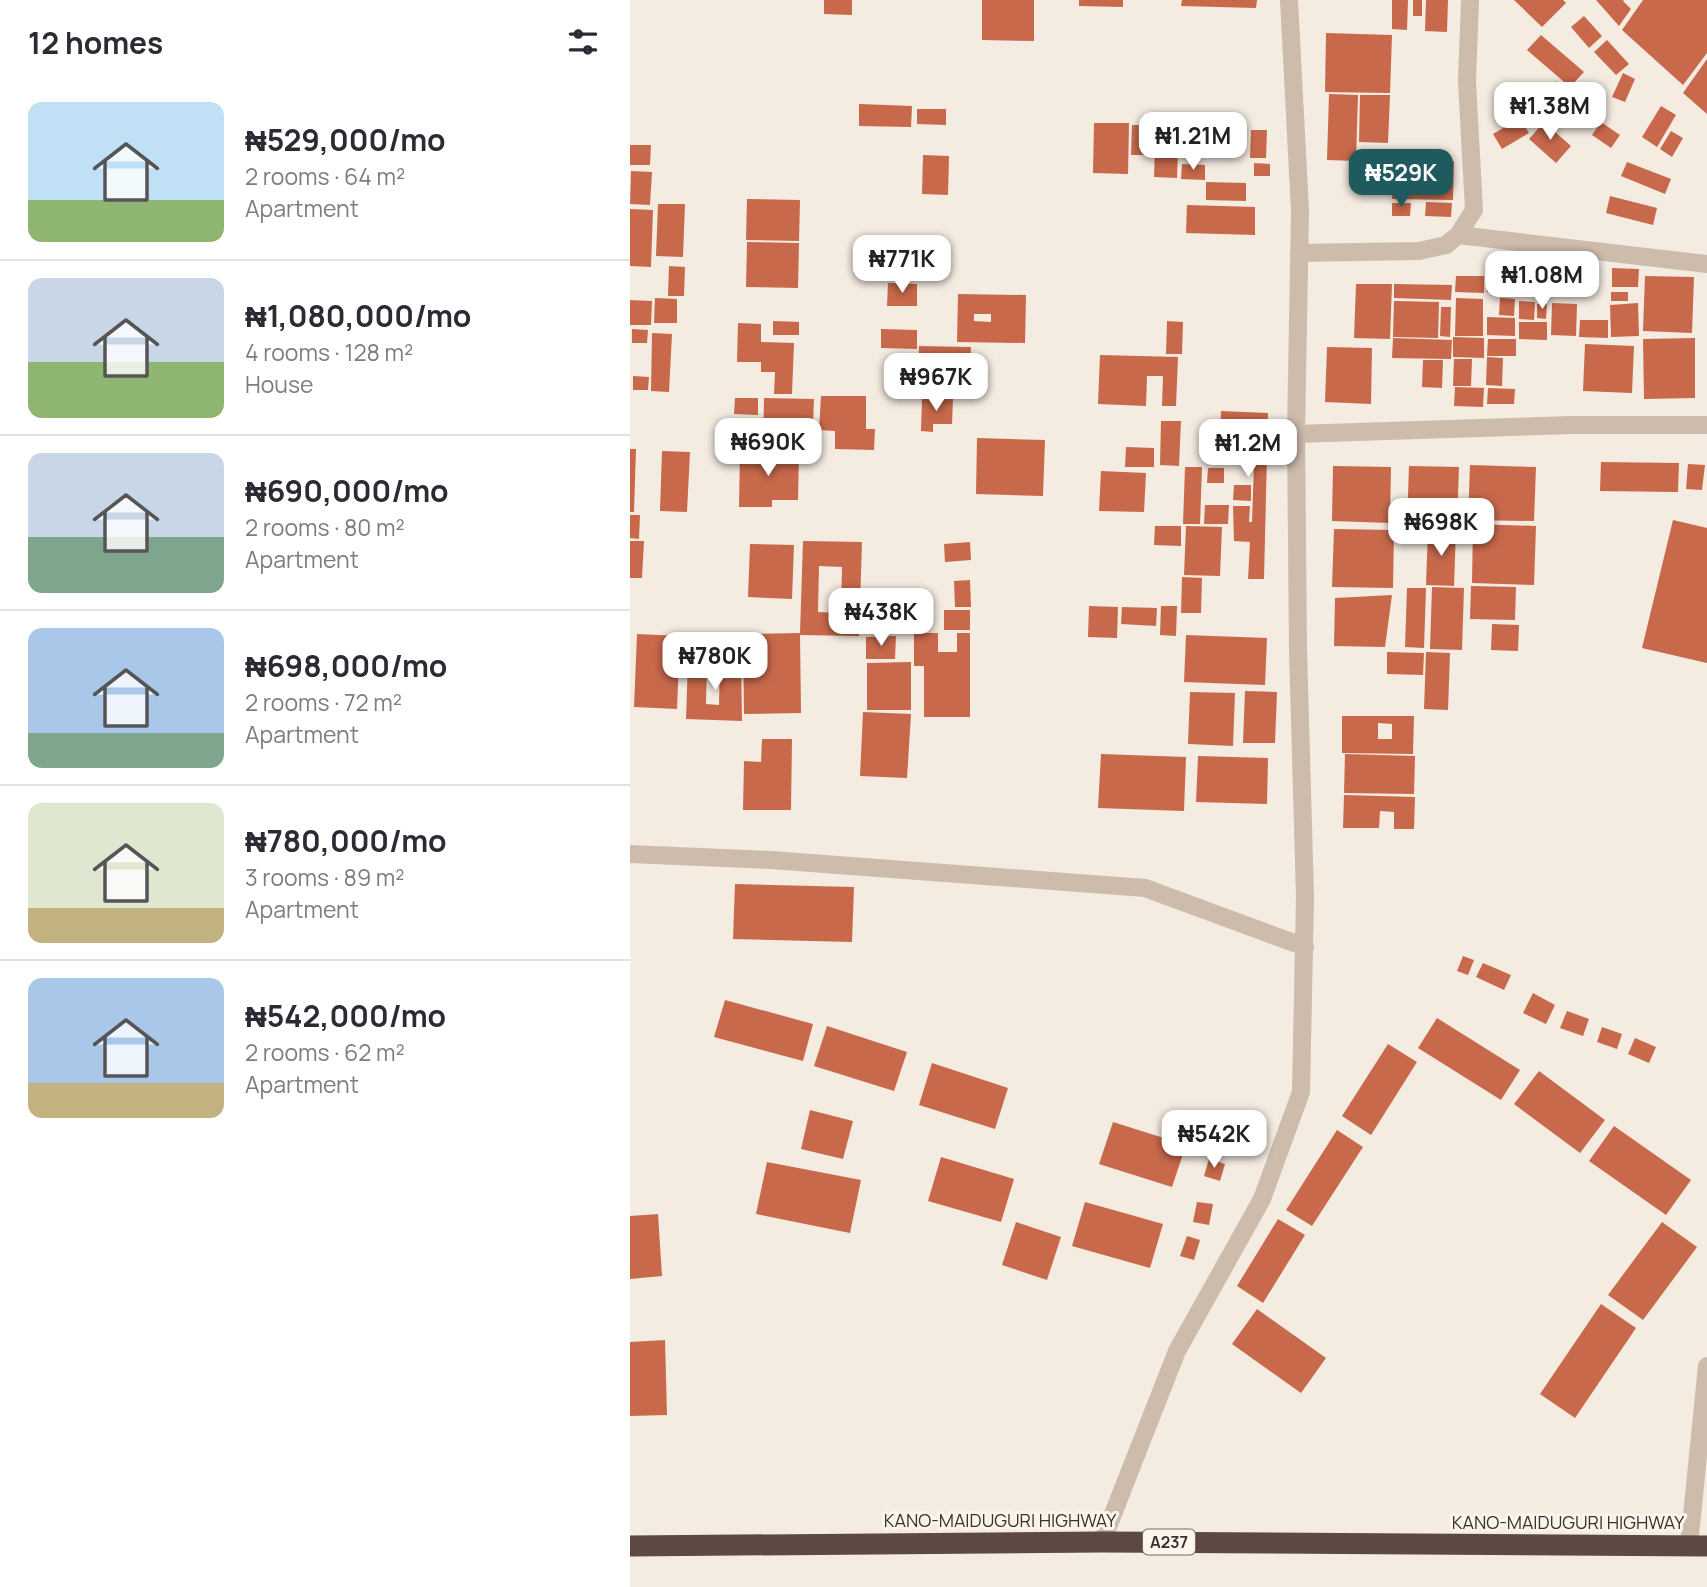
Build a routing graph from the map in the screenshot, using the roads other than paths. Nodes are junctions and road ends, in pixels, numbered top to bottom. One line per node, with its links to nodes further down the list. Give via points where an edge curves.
1 (1289, 0): 4 (street)
2 (1470, 0): 3 (street, via 1466,82 1474,210)
3 (1458, 235): 4 (street, via 1446,245 1419,251); 5 (street)
4 (1299, 253): 7 (street)
5 (1707, 264)
6 (1707, 425): 7 (street)
7 (1296, 434): 9 (street)
8 (630, 854): 9 (street, via 1145,888)
9 (1305, 947): 11 (street, via 1301,1092 1262,1199 1177,1351)
10 (1707, 1366): 13 (street)
11 (1102, 1542): 12 (highway, KANO-MAIDUGURI HIGHWAY / A237); 13 (highway, KANO-MAIDUGURI HIGHWAY / A237)
12 (630, 1546)
13 (1698, 1546)

